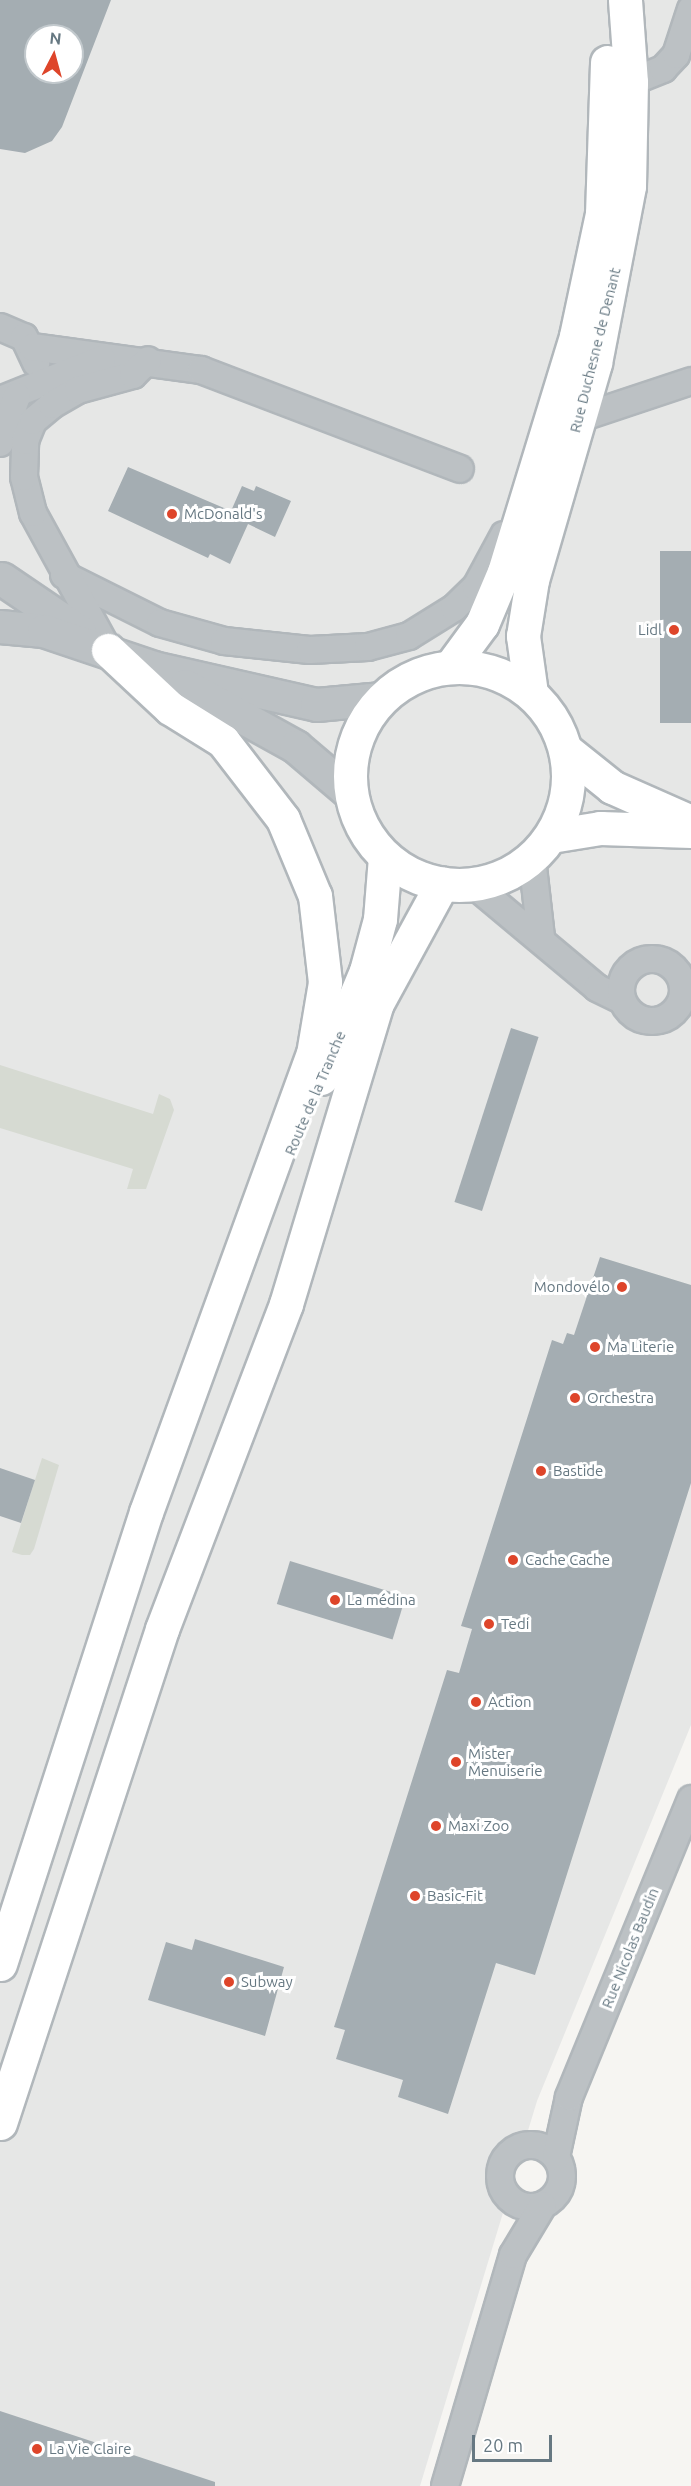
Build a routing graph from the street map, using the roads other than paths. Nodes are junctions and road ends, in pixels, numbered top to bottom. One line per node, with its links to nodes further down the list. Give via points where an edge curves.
1 (603, 0): 13 (main road, Rue Duchesne de Denant, via 609,85 602,214 576,336)
2 (625, 0): 4 (main road, Rue Duchesne de Denant)
3 (691, 9): 4 (street, via 676,55 663,69)
4 (631, 82): 11 (main road, Rue Duchesne de Denant, via 629,186 616,265)
5 (0, 327): 6 (street, via 24,337)
6 (32, 347): 7 (street); 10 (street, via 36,360)
7 (104, 358): 8 (street); 10 (street)
8 (148, 360): 14 (street, via 212,374); 15 (street, via 133,375 78,390 51,405 33,421 25,441 24,477 33,513)
9 (691, 381): 11 (street)
10 (15, 394): 12 (street)
11 (580, 417): 21 (main road, Rue Duchesne de Denant, via 532,580 523,636)
12 (0, 442)
13 (540, 456): 15 (street, via 476,587 454,608 409,636 368,647 310,650 224,641 160,623); 19 (main road, Rue Duchesne de Denant, via 504,572 482,624)
14 (460, 469)
15 (64, 575): 18 (street)
16 (1, 581): 18 (street)
17 (0, 627): 18 (street, via 44,631)
18 (108, 650): 20 (street); 37 (main road, via 170,708 223,741 260,784 303,862 321,931 325,982 313,1054)
19 (452, 666): 21 (main road, via 480,668); 22 (main road, via 425,671)
20 (154, 668): 22 (street, via 317,705); 24 (street, via 296,747)
21 (531, 693): 23 (main road, via 553,719)
22 (380, 699): 24 (main road, via 360,727 350,759)
23 (566, 750): 25 (main road, via 612,788); 27 (main road, via 569,780 564,809)
24 (350, 793): 28 (main road, via 362,828)
25 (691, 822)
26 (691, 831): 27 (main road, via 600,828)
27 (542, 847): 30 (main road, via 505,876); 31 (street)
28 (385, 857): 29 (main road, via 412,875); 37 (main road, Route de la Tranche, via 380,919 366,971)
29 (442, 884): 30 (main road); 41 (main road, Route de la Tranche, via 378,1003 290,1294 162,1629)
30 (474, 885): 31 (street)
31 (541, 937): 32 (street)
32 (571, 967): 33 (street); 35 (street, via 597,988)
33 (630, 968): 34 (street, via 657,959 675,968); 35 (street, via 622,982)
34 (687, 988): 36 (street)
35 (622, 1000): 36 (street, via 628,1011 644,1021)
36 (682, 1014)
37 (216, 1322): 39 (main road, via 146,1512)
38 (691, 1799): 40 (street, Rue Nicolas Baudin)
39 (0, 1964)
40 (569, 2097): 42 (street, Rue Nicolas Baudin); 43 (street, Rue Nicolas Baudin)
41 (0, 2123)
42 (529, 2144): 43 (street, via 546,2148); 44 (street, via 515,2149 501,2166 500,2183)
43 (556, 2157): 45 (street, via 562,2178 557,2194)
44 (507, 2197): 45 (street, via 524,2207); 46 (street)
45 (543, 2205): 46 (street)
46 (513, 2255): 47 (street)
47 (445, 2486)

